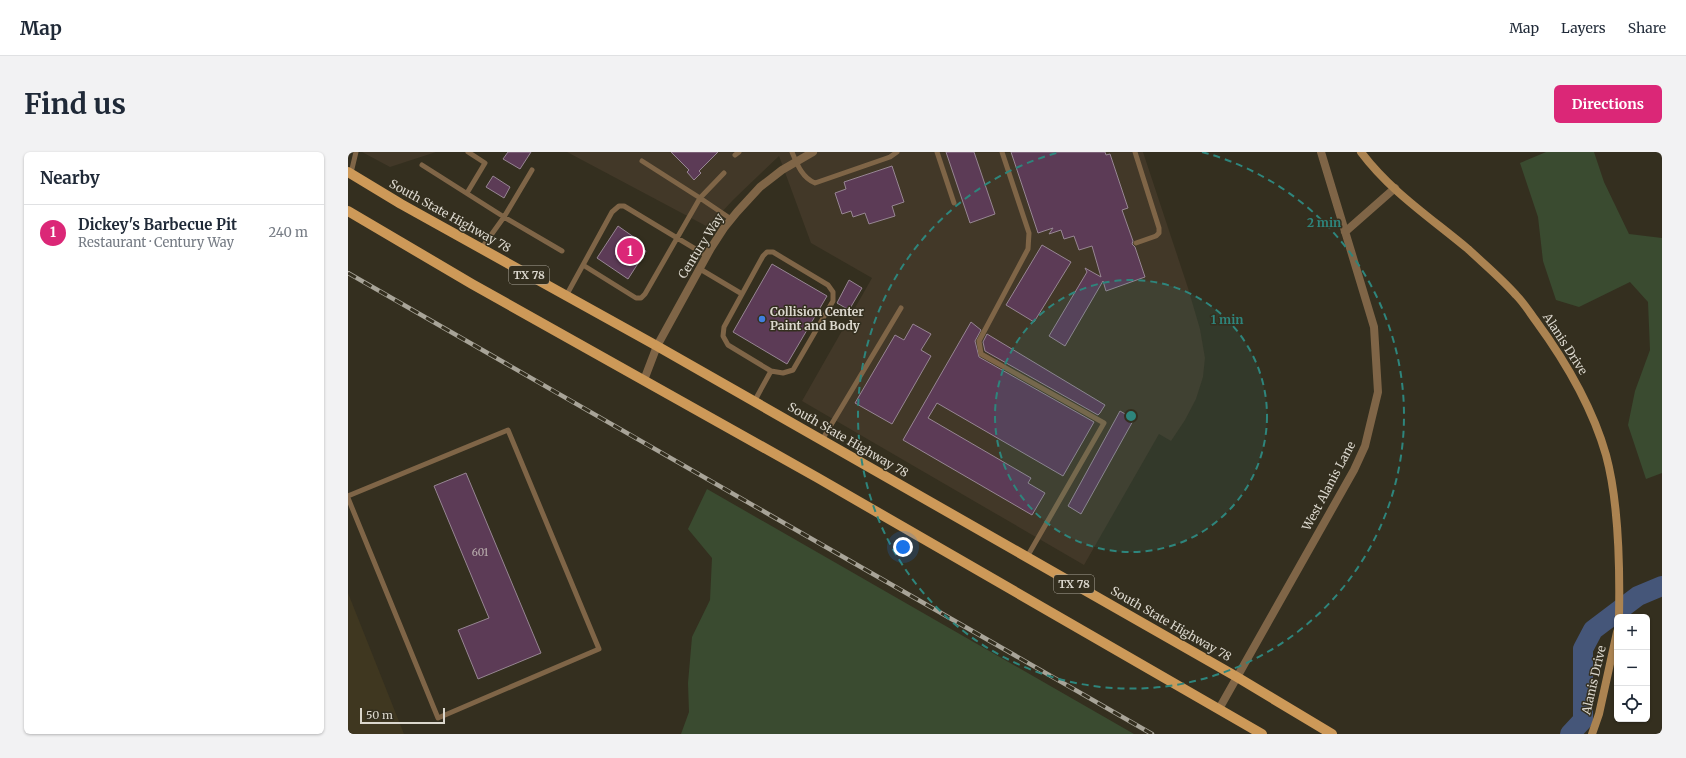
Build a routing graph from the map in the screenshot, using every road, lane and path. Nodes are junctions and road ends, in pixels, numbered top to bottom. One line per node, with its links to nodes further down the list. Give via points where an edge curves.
1 (356, 152): 15 (lane)
2 (468, 152): 18 (lane, via 485,163)
3 (792, 152): 12 (lane)
4 (813, 152): 12 (street, Century Way)
5 (897, 152): 12 (lane, via 890,157 814,183 804,175)
6 (937, 152): 20 (lane)
7 (1002, 152): 41 (lane, via 1029,233 1028,249 979,341 981,354 1104,423)
8 (1135, 152): 26 (lane, via 1159,228 1156,236)
9 (1321, 152): 24 (street, West Alanis Lane)
10 (1361, 152): 17 (main road, Alanis Drive)
11 (642, 160): 19 (lane)
12 (796, 162): 23 (street, Century Way, via 760,187)
13 (422, 165): 18 (lane)
14 (532, 170): 22 (lane)
15 (349, 173): 27 (main road, South State Highway 78 / TX 78)
16 (724, 173): 19 (lane)
17 (1395, 188): 24 (street); 42 (main road, Alanis Drive, via 1412,205 1468,249 1517,295 1551,341 1577,384 1595,420 1606,456 1615,502 1620,581)
18 (467, 193): 22 (lane)
19 (700, 198): 23 (lane); 25 (lane)
20 (954, 203)
21 (348, 211): 37 (main road, TX 78)
22 (504, 217): 27 (lane); 28 (lane)
23 (731, 219): 29 (street, Century Way)
24 (1345, 232): 44 (street, West Alanis Lane, via 1374,327 1378,392 1372,423 1354,470)
25 (678, 238): 29 (lane); 30 (lane, via 624,206 619,206 612,212); 30 (lane, via 641,298 636,298)
26 (1136, 243)
27 (481, 249): 33 (main road, South State Highway 78 / TX 78)
28 (562, 251)
29 (707, 256): 31 (street, Century Way)
30 (583, 265): 33 (lane)
31 (700, 268): 32 (lane); 35 (street, Century Way)
32 (742, 294): 36 (lane, via 724,327 723,336 728,345); 36 (lane, via 767,252 773,252 828,285 833,292 833,301 793,370 783,373)
33 (566, 296): 35 (main road, South State Highway 78 / TX 78)
34 (901, 308): 39 (lane)
35 (657, 346): 37 (street, Century Way); 38 (main road, South State Highway 78 / TX 78)
36 (771, 371): 38 (lane)
37 (644, 380): 45 (main road, TX 78)
38 (754, 402): 39 (main road, South State Highway 78 / TX 78)
39 (822, 440): 41 (main road, South State Highway 78 / TX 78)
40 (348, 497): 40 (lane, via 438,718 599,649 508,430)
41 (1027, 557): 44 (main road, South State Highway 78 / TX 78)
42 (1619, 614)
43 (1614, 646): 48 (main road, Alanis Drive)
44 (1237, 677): 45 (street, West Alanis Lane); 46 (main road, South State Highway 78 / TX 78)
45 (1219, 710): 47 (main road, TX 78)
46 (1329, 732)
47 (1262, 734)
48 (1592, 734)

